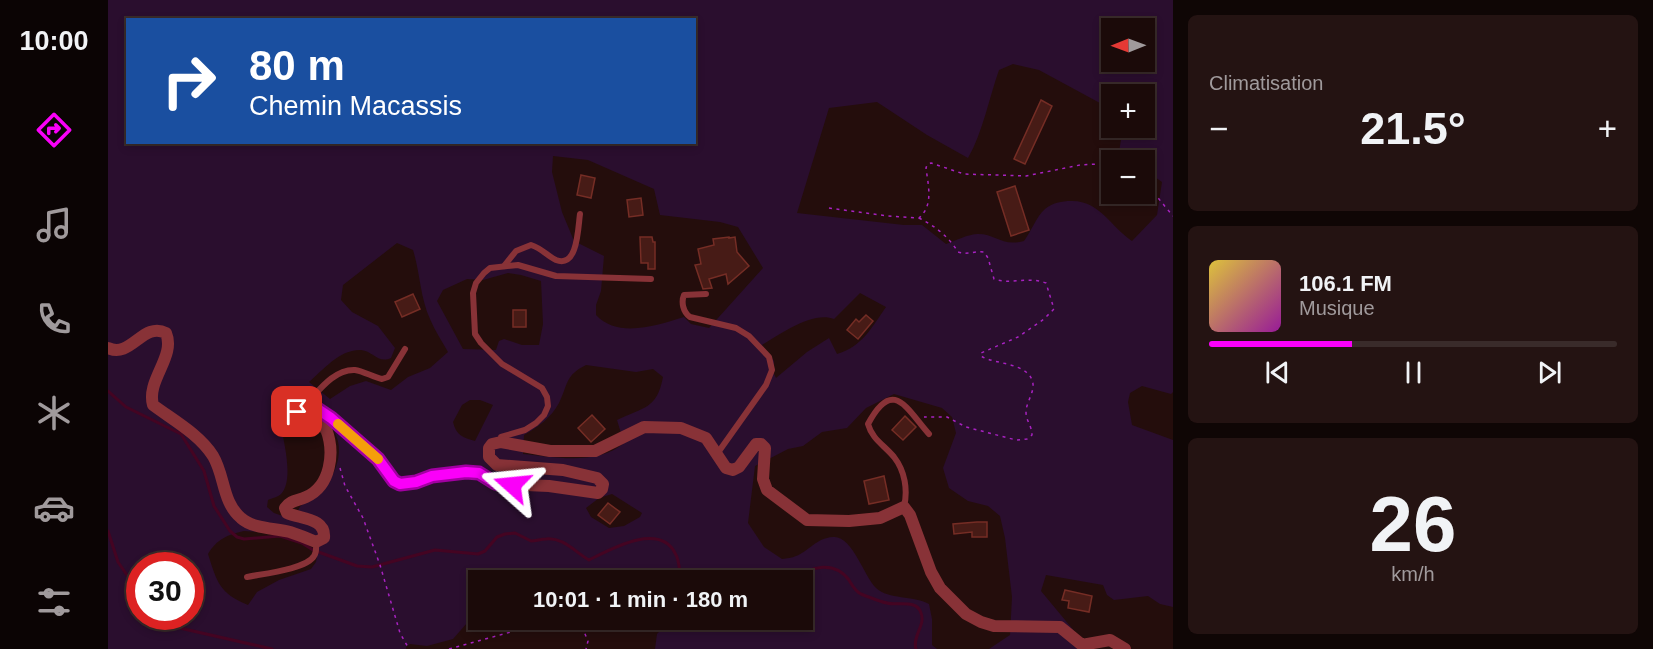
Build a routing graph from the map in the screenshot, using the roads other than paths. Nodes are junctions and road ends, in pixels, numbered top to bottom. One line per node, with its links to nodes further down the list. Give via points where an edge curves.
1 (580, 214): 2 (lane, via 574,251 566,260 555,260 531,245 516,251)
2 (504, 266): 3 (lane, via 556,276); 9 (lane, via 490,268 476,283 475,334 502,364 545,391 548,406 536,423 525,430 504,434)
3 (651, 279)
4 (706, 294): 10 (lane, via 684,295 686,314 736,327 769,357 772,370 766,385)
5 (108, 348): 12 (street, via 123,350 150,332 166,333 169,344 150,396 153,405 203,444 214,458 224,493 243,521 289,532)
6 (405, 349): 7 (lane, via 388,377 382,379 357,370 340,373)
7 (307, 402): 9 (street, via 378,459 400,484 466,472 479,473 495,483 593,493 602,489 597,478 563,470 497,465 489,458 489,448); 12 (street, via 296,402 293,408 323,425 331,452 327,475 314,492 285,508 287,513 322,525 324,537)
8 (929, 434): 11 (lane, via 893,398 868,424 870,433 901,467 907,496)
9 (501, 442): 10 (street, via 550,451 595,451 644,427 681,428 706,438)
10 (717, 454): 11 (street, via 726,468 734,470 756,444 761,444 765,448 763,479 767,490 807,520 849,522 880,518)
11 (904, 507): 14 (street, via 930,572 966,614 994,626 1060,627 1082,645 1110,640)
12 (316, 548): 13 (lane, via 309,561 295,567)
13 (246, 577)
14 (1125, 649)

